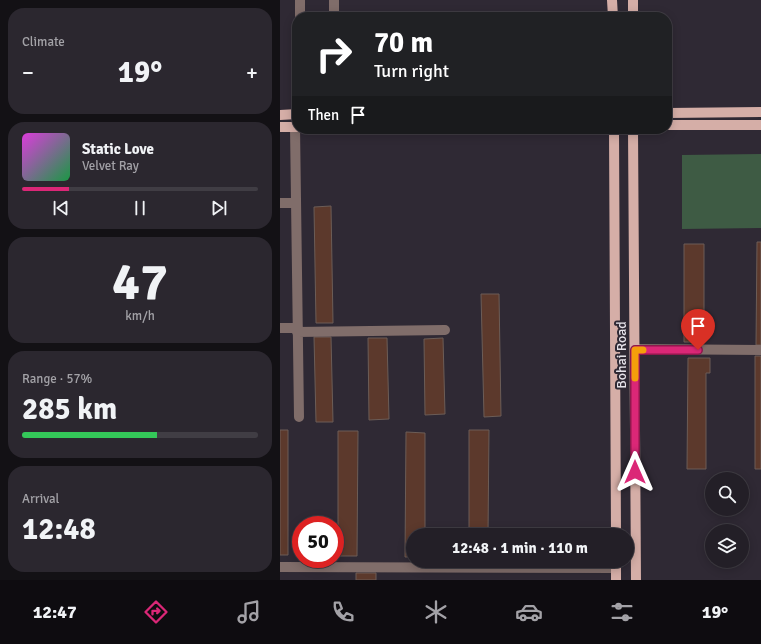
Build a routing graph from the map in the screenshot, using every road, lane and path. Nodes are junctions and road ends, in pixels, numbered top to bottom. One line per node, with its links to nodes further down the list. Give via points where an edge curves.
1 (300, 0): 5 (lane)
2 (334, 0): 6 (lane)
3 (612, 0): 7 (main road)
4 (632, 0): 8 (main road)
5 (300, 12)
6 (334, 12)
7 (613, 12)
8 (633, 12)
9 (761, 112): 10 (main road)
10 (672, 113)
11 (280, 114): 12 (main road)
12 (292, 114)
13 (672, 125): 14 (main road)
14 (761, 125)
15 (280, 127): 16 (main road)
16 (292, 127)
17 (296, 134): 21 (lane)
18 (614, 134): 28 (main road, Bohai Road)
19 (633, 134): 25 (main road, Bohai Road)
20 (280, 203): 21 (lane)
21 (296, 203): 23 (lane)
22 (280, 328): 23 (lane)
23 (297, 330): 24 (lane); 27 (lane)
24 (445, 330)
25 (635, 350): 26 (lane); 33 (main road, Bohai Road)
26 (761, 350)
27 (299, 417)
28 (616, 528)
29 (406, 566): 30 (lane)
30 (280, 567)
31 (616, 568): 32 (main road)
32 (616, 580)
33 (636, 580)

